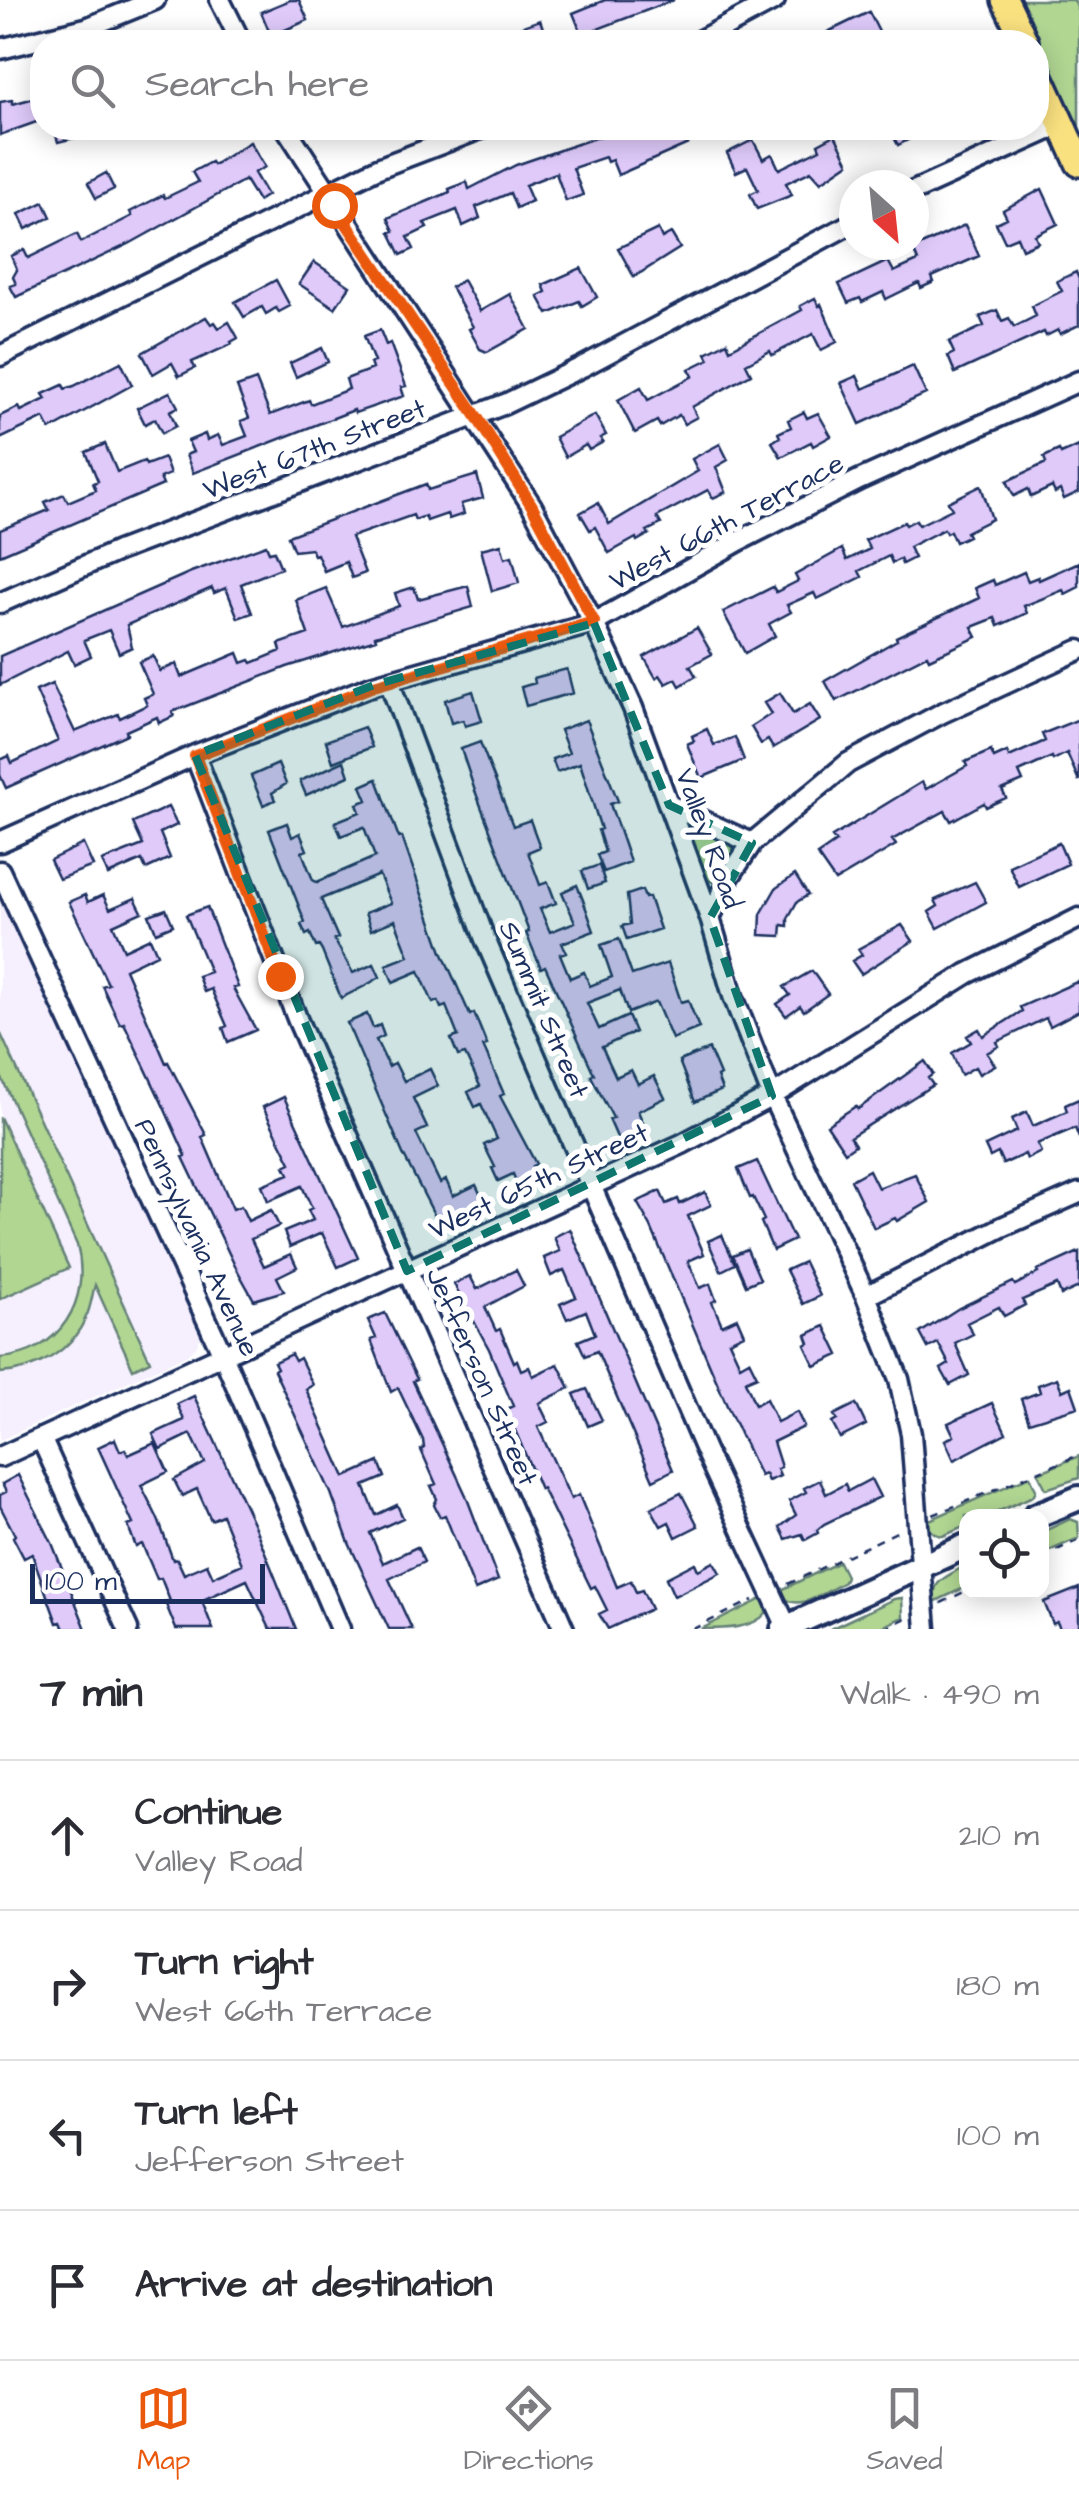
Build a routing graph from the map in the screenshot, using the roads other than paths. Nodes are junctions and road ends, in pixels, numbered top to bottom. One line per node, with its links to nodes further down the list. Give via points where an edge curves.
1 (156, 0): 5 (street)
2 (220, 0): 6 (street)
3 (775, 0): 7 (street)
4 (1006, 0): 8 (main road)
5 (78, 30)
6 (235, 30)
7 (719, 30)
8 (1020, 30)
9 (30, 42): 10 (street)
10 (0, 49)
11 (1049, 96): 12 (main road)
12 (1062, 124): 13 (street); 17 (main road)
13 (1049, 130)
14 (293, 140): 19 (street, Valley Road)
15 (452, 140): 19 (street)
16 (1027, 140): 18 (street)
17 (1079, 162)
18 (929, 184)
19 (326, 194): 21 (street); 23 (street, Valley Road)
20 (839, 230): 23 (street, West 67th Street)
21 (0, 356)
22 (1079, 381): 25 (street, West 66th Terrace, via 860,480)
23 (477, 417): 24 (street, West 67th Street); 25 (street, Valley Road)
24 (0, 602)
25 (594, 622): 27 (street, West 66th Terrace); 29 (street, Valley Road)
26 (1079, 650): 31 (street, via 848,763)
27 (389, 681): 28 (street, West 66th Terrace); 36 (street, Summit Street, via 456,869)
28 (195, 756): 30 (street, West 66th Terrace); 38 (street, Jefferson Street, via 298,1020)
29 (668, 806): 31 (street); 33 (street, Valley Road)
30 (0, 842)
31 (752, 843): 33 (street)
32 (0, 872): 40 (street, Pennsylvania Avenue)
33 (710, 918): 35 (street, Valley Road)
34 (1079, 918): 35 (street, West 65th Street, via 966,974)
35 (772, 1096): 36 (street, West 65th Street); 39 (street, Valley Road)
36 (591, 1186): 38 (street, West 65th Street); 48 (street, Summit Street)
37 (1079, 1193): 39 (street)
38 (407, 1271): 40 (street, West 65th Street); 51 (street, Jefferson Street)
39 (866, 1296): 46 (street, Valley Road, via 905,1400)
40 (223, 1355): 41 (street, West 65th Street); 50 (street, Pennsylvania Avenue)
41 (42, 1438): 42 (street, West 65th Street); 49 (street)
42 (0, 1456)
43 (1079, 1498): 44 (main road)
44 (1049, 1510)
45 (959, 1549): 46 (main road)
46 (923, 1564): 47 (street, Valley Road); 48 (main road)
47 (920, 1622)
48 (785, 1628)
49 (128, 1629)
50 (340, 1629)
51 (564, 1629)

